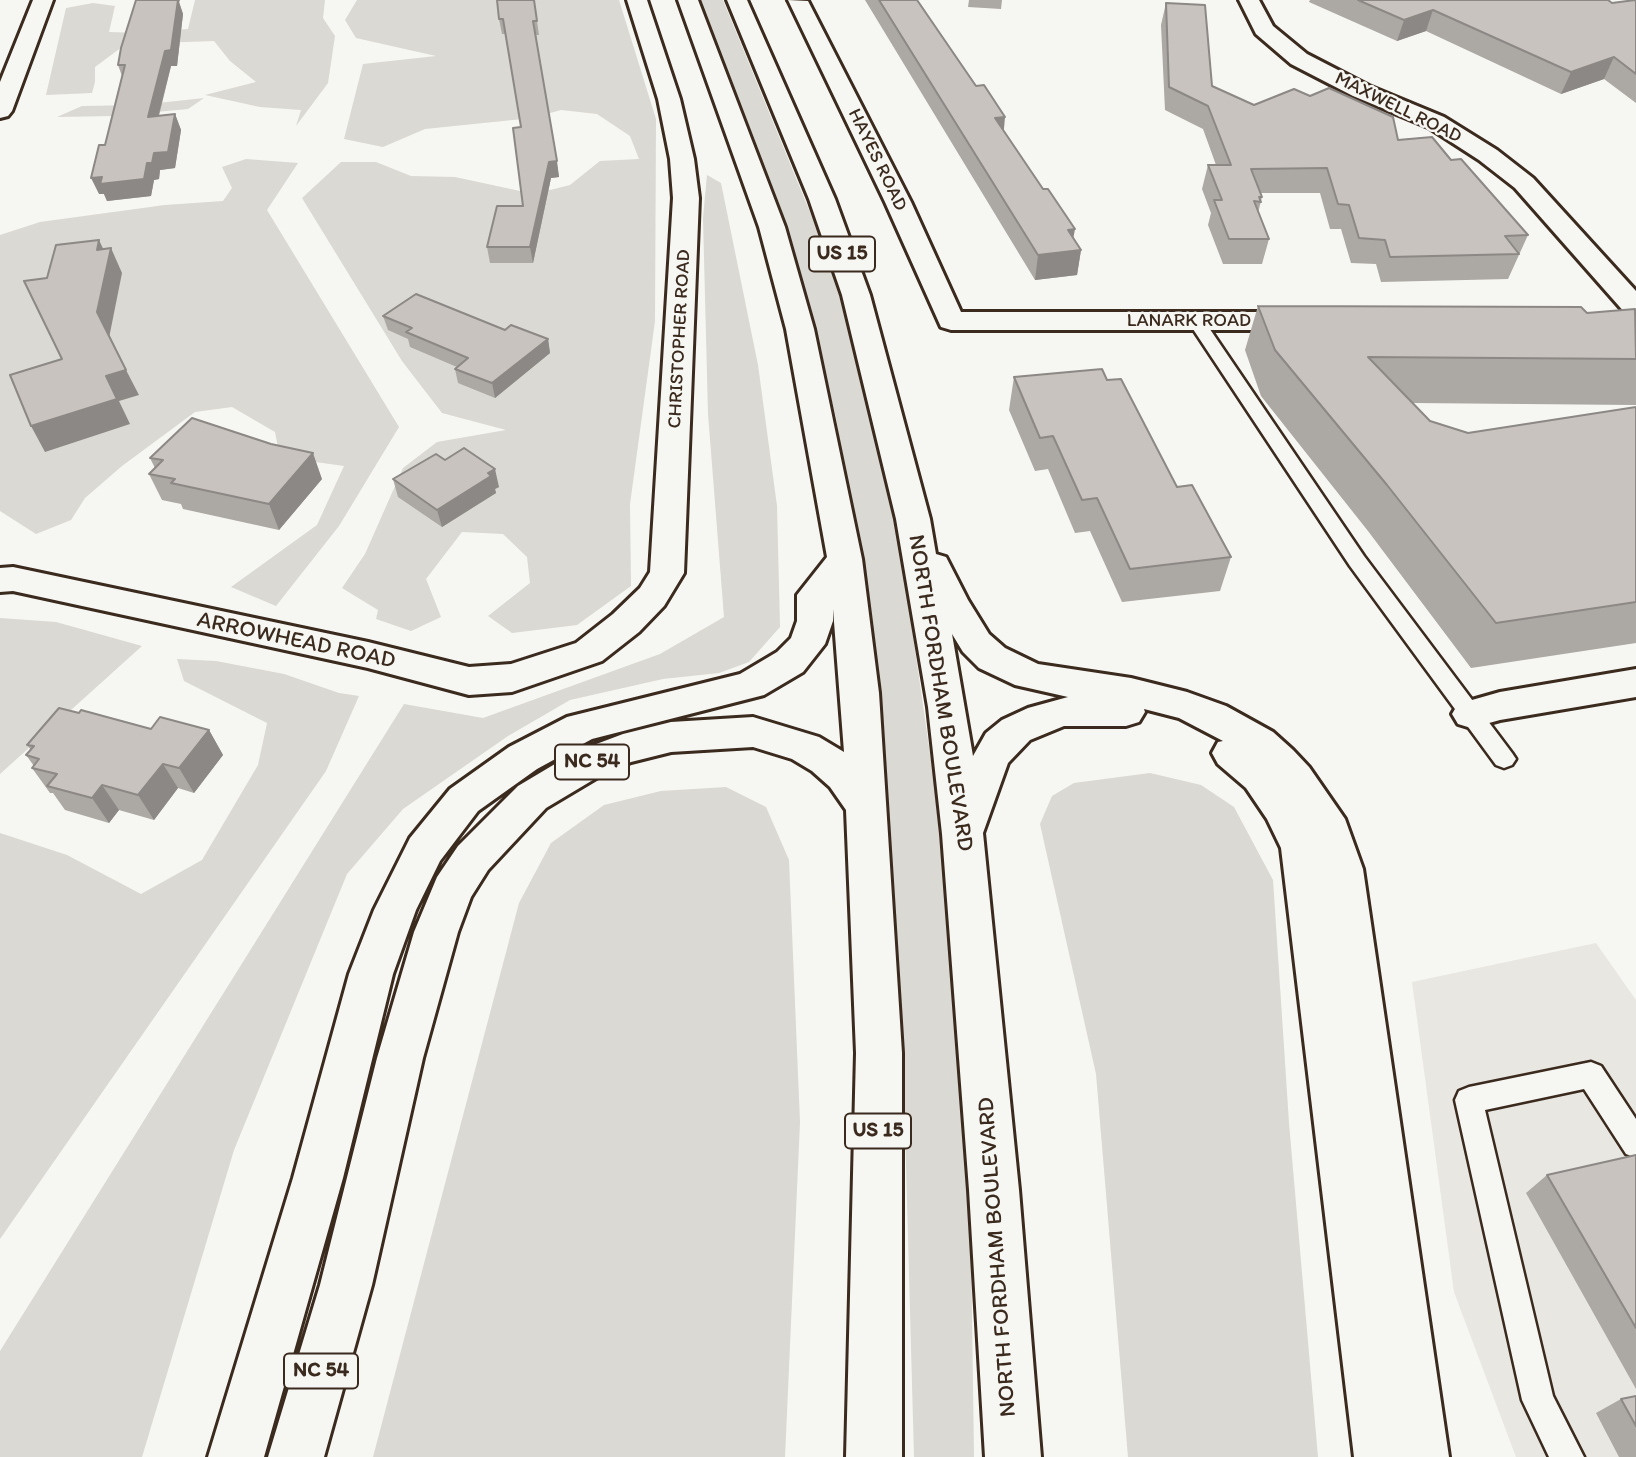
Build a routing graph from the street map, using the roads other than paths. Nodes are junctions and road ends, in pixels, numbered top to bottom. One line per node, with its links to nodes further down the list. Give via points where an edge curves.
1 (43, 0): 7 (main road)
2 (637, 0): 15 (main road, CHRISTOPHER ROAD, via 669,99 686,198 667,573 652,597)
3 (688, 0): 13 (main road, US 15, via 772,227 800,329)
4 (737, 0): 12 (main road, NORTH FORDHAM BOULEVARD / US 15, via 822,199 856,295)
5 (1249, 0): 8 (main road, MAXWELL ROAD, via 1264,29 1299,59 1436,122 1524,183)
6 (798, 1): 10 (main road, HAYES ROAD, via 898,202)
7 (0, 111)
8 (1628, 318)
9 (1195, 320): 10 (main road, LANARK ROAD); 11 (main road, LANARK ROAD); 17 (lane, via 1357,561)
10 (951, 321)
11 (1335, 321)
12 (913, 519): 20 (main road, NORTH FORDHAM BOULEVARD / US 15, via 947,707); 27 (main road, via 951,603 976,643 992,658 1028,675 1151,696 1212,716 1259,743 1279,761 1325,819 1342,869)
13 (845, 559): 19 (main road, US 15, via 860,693); 22 (main road, via 815,595 815,621 807,644 790,662 751,685 581,727 523,758 464,800 425,849 371,974 318,1178)
14 (4, 576): 15 (main road, ARROWHEAD ROAD, via 469,681 512,678)
15 (589, 652)
16 (1636, 683): 17 (main road)
17 (1472, 714): 18 (lane)
18 (1504, 760)
19 (866, 805): 23 (main road, NC 54, via 844,776 805,748 753,732 703,733 623,749 589,763 532,797 482,847 452,890 436,932 400,1058 346,1285); 24 (main road, US 15, via 879,1053)
20 (963, 834): 25 (main road, NORTH FORDHAM BOULEVARD / US 15); 26 (main road, via 1000,744 1042,718 1090,710 1145,714 1198,731 1260,777 1283,809 1302,848)
21 (1636, 1144): 28 (lane, via 1591,1075 1469,1100 1538,1400)
22 (236, 1457)
23 (296, 1457)
24 (874, 1457)
25 (1013, 1457)
26 (1382, 1457)
27 (1421, 1457)
28 (1567, 1457)

